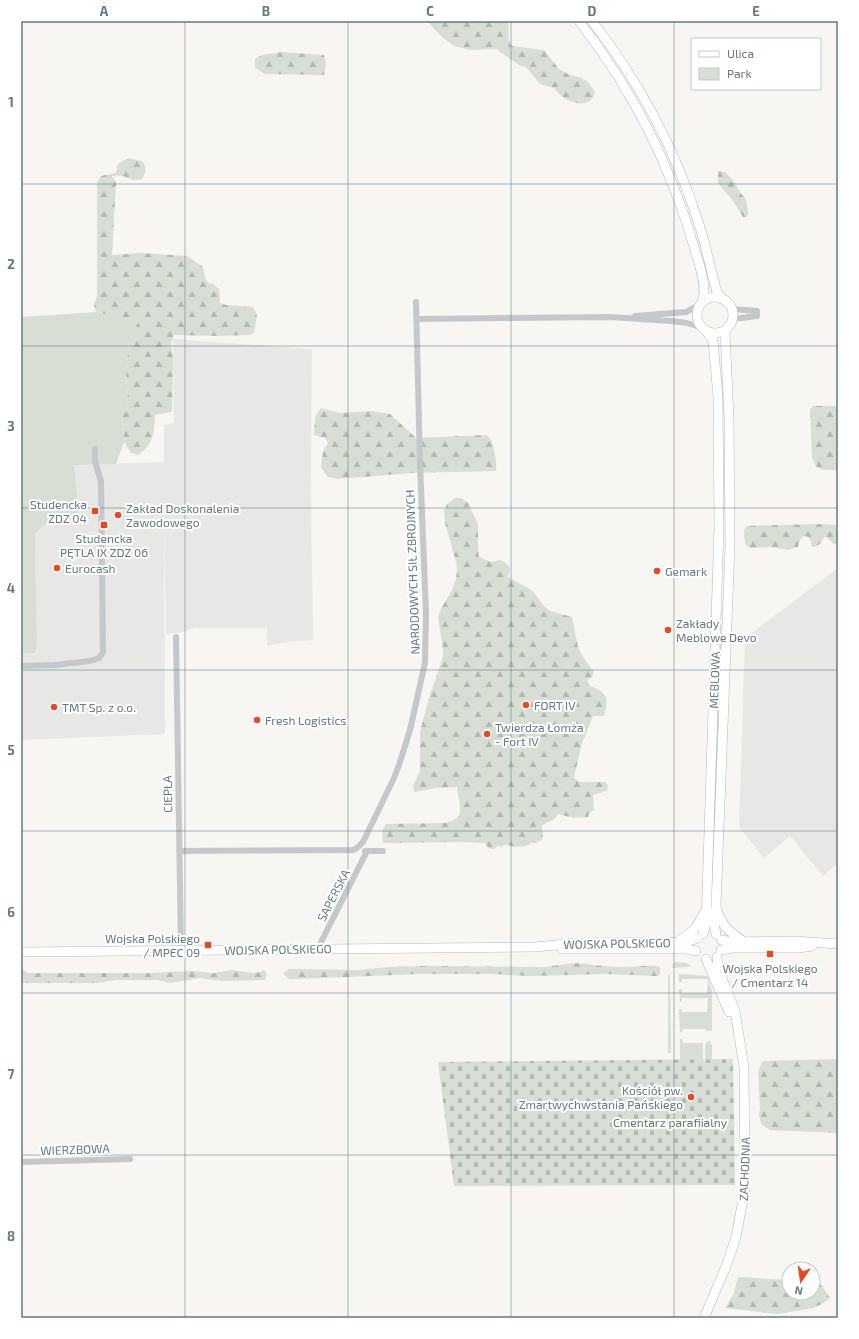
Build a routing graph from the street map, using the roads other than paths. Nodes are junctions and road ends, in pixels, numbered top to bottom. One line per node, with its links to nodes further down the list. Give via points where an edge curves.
1 (579, 21): 5 (main road, via 621,81 644,119 662,157 679,198 698,258 704,289)
2 (592, 21): 3 (main road, via 639,89 670,147 690,198 717,292)
3 (722, 299): 5 (main road, via 711,298); 6 (main road)
4 (416, 302): 8 (street, NARODOWYCH SIŁ ZBROJNYCH)
5 (700, 304): 7 (street, via 686,312); 10 (main road, via 696,314 698,323)
6 (732, 309): 9 (main road); 9 (street, via 757,313)
7 (610, 317): 8 (street); 10 (street, via 682,322)
8 (417, 319): 15 (street, NARODOWYCH SIŁ ZBROJNYCH, via 426,612 425,663 410,730 399,765 363,842)
9 (733, 319): 11 (main road)
10 (704, 329): 11 (main road, via 714,334); 20 (main road, MEBLOWA, via 713,341 718,397 719,541)
11 (725, 331): 19 (main road, MEBLOWA, via 730,552)
12 (95, 449): 14 (street, via 95,462 101,482 103,652 99,658 90,661)
13 (176, 637): 18 (street, CIEPŁA)
14 (21, 666)
15 (357, 848): 16 (street); 18 (street, via 347,851)
16 (367, 851): 17 (street); 28 (street, SAPERSKA, via 320,942)
17 (383, 851)
18 (179, 852): 29 (street, CIEPŁA)
19 (716, 906): 22 (main road, MEBLOWA, via 714,923); 23 (main road, via 725,927)
20 (705, 911): 21 (main road, MEBLOWA, via 706,923); 24 (main road, via 694,930)
21 (700, 936): 22 (main road, via 708,932); 24 (main road, WOJSKA POLSKIEGO, via 689,942); 30 (main road)
22 (718, 937): 23 (main road, via 733,942); 32 (main road, via 722,944)
23 (744, 942): 25 (main road, via 795,941)
24 (676, 943): 27 (main road, WOJSKA POLSKIEGO, via 576,943)
25 (828, 944): 26 (main road); 32 (main road, via 799,948 733,948)
26 (838, 944)
27 (535, 947): 28 (main road, WOJSKA POLSKIEGO); 30 (main road, WOJSKA POLSKIEGO, via 581,950)
28 (320, 949): 29 (main road, WOJSKA POLSKIEGO)
29 (180, 950): 31 (main road, WOJSKA POLSKIEGO)
30 (696, 950): 33 (main road)
31 (21, 952)
32 (719, 954): 33 (main road, via 713,959); 34 (main road, ZACHODNIA, via 720,972 735,1011)
33 (706, 959): 34 (main road, ZACHODNIA)
34 (740, 1038): 37 (main road, ZACHODNIA, via 745,1096 745,1189 730,1258)
35 (130, 1159): 36 (street, WIERZBOWA)
36 (21, 1162)
37 (704, 1318)

